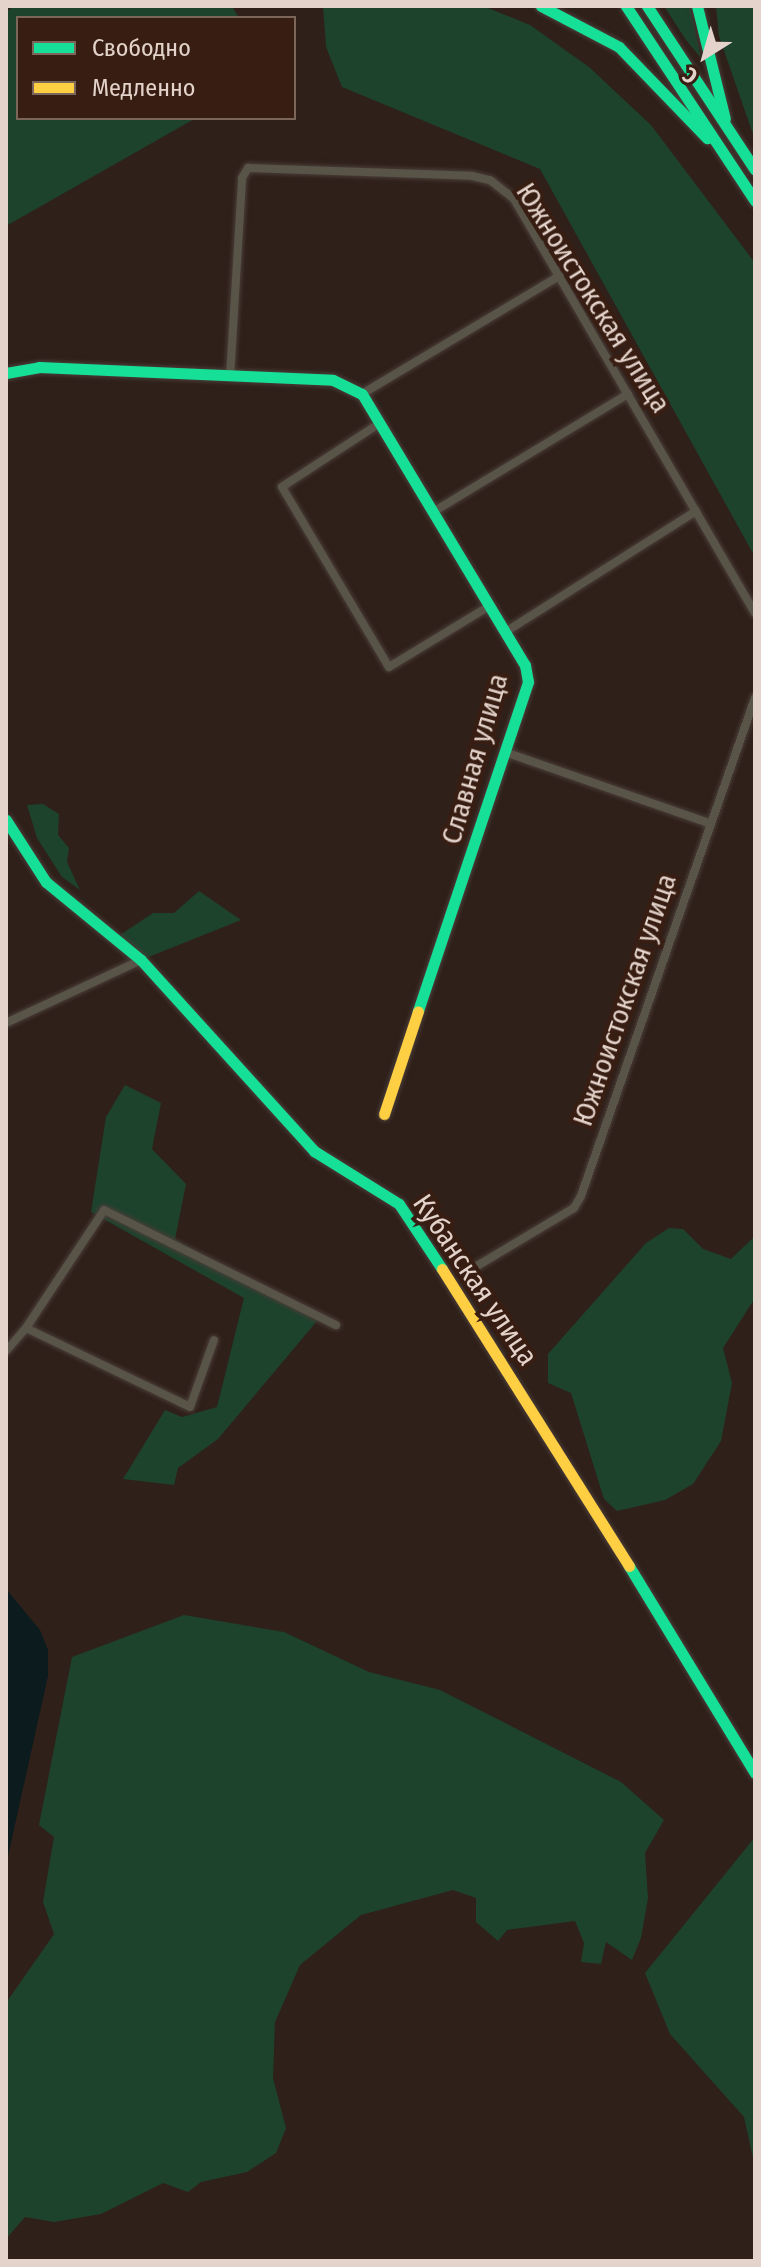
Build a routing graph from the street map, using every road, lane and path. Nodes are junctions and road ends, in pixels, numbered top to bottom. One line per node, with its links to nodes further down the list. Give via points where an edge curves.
1 (541, 6): 6 (main road, via 619,47)
2 (626, 6): 6 (main road)
3 (647, 6): 5 (main road)
4 (697, 6): 5 (main road)
5 (729, 131): 7 (main road)
6 (733, 167): 8 (main road)
7 (755, 170)
8 (755, 201)
9 (559, 276): 11 (street, Южноистокская улица, via 514,199 481,177 253,166 246,170); 12 (street); 13 (street, Южноистокская улица)
10 (6, 373): 11 (main road, via 39,367)
11 (230, 377): 12 (main road, via 333,380)
12 (362, 394): 14 (main road, Славная улица)
13 (628, 394): 15 (street, Южноистокская улица); 16 (street)
14 (380, 423): 16 (main road, Славная улица); 17 (street, via 282,487 389,667)
15 (696, 511): 18 (street, Южноистокская улица); 19 (street)
16 (433, 512): 17 (main road, Славная улица)
17 (491, 605): 19 (main road, Славная улица)
18 (755, 613)
19 (507, 631): 21 (main road, Славная улица, via 529,677)
20 (755, 698): 23 (street, Южноистокская улица)
21 (505, 752): 23 (street); 26 (main road, Славная улица)
22 (6, 820): 24 (main road, Кубанская улица, via 46,882)
23 (709, 823): 27 (street, Южноистокская улица, via 581,1196 574,1208)
24 (141, 960): 25 (street); 32 (main road, Кубанская улица, via 314,1151 399,1204 509,1371)
25 (6, 1023)
26 (384, 1114)
27 (477, 1266)
28 (336, 1325): 29 (street, via 104,1210)
29 (26, 1328): 30 (street, via 190,1407); 31 (street)
30 (214, 1340)
31 (6, 1351)
32 (755, 1773)

